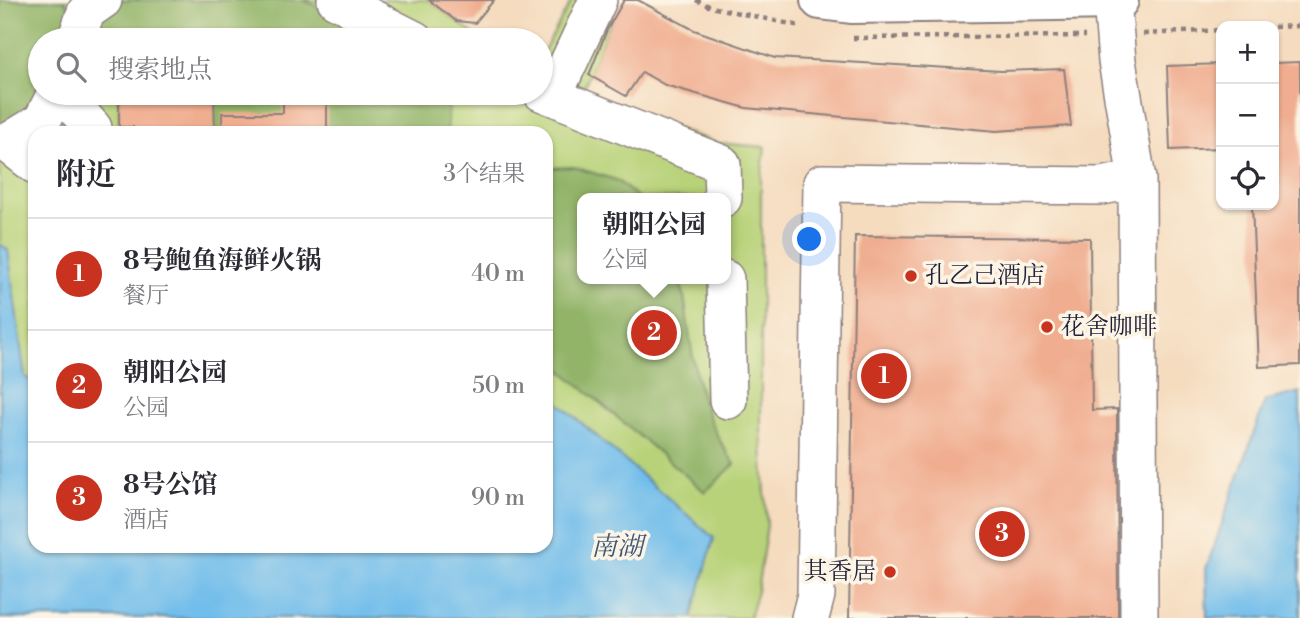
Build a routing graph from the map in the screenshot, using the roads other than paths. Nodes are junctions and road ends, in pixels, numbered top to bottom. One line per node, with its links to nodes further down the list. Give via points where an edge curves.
1 (103, 0): 8 (lane, via 86,12)
2 (337, 0): 9 (lane)
3 (598, 0): 10 (lane)
4 (820, 0): 7 (main road, via 851,4)
5 (1112, 0): 6 (main road); 7 (main road); 18 (lane, via 1116,61)
6 (1119, 0)
7 (1052, 1)
8 (80, 28)
9 (392, 28)
10 (553, 83)
11 (553, 96): 19 (lane, via 722,164)
12 (50, 105): 14 (lane)
13 (73, 105): 15 (lane)
14 (37, 126)
15 (91, 126)
16 (28, 136): 17 (lane)
17 (14, 150)
18 (1137, 179): 22 (lane, via 1102,186 822,183 816,595); 23 (lane)
19 (723, 193)
20 (725, 284): 21 (lane)
21 (728, 400)
22 (810, 618)
23 (1139, 618)

